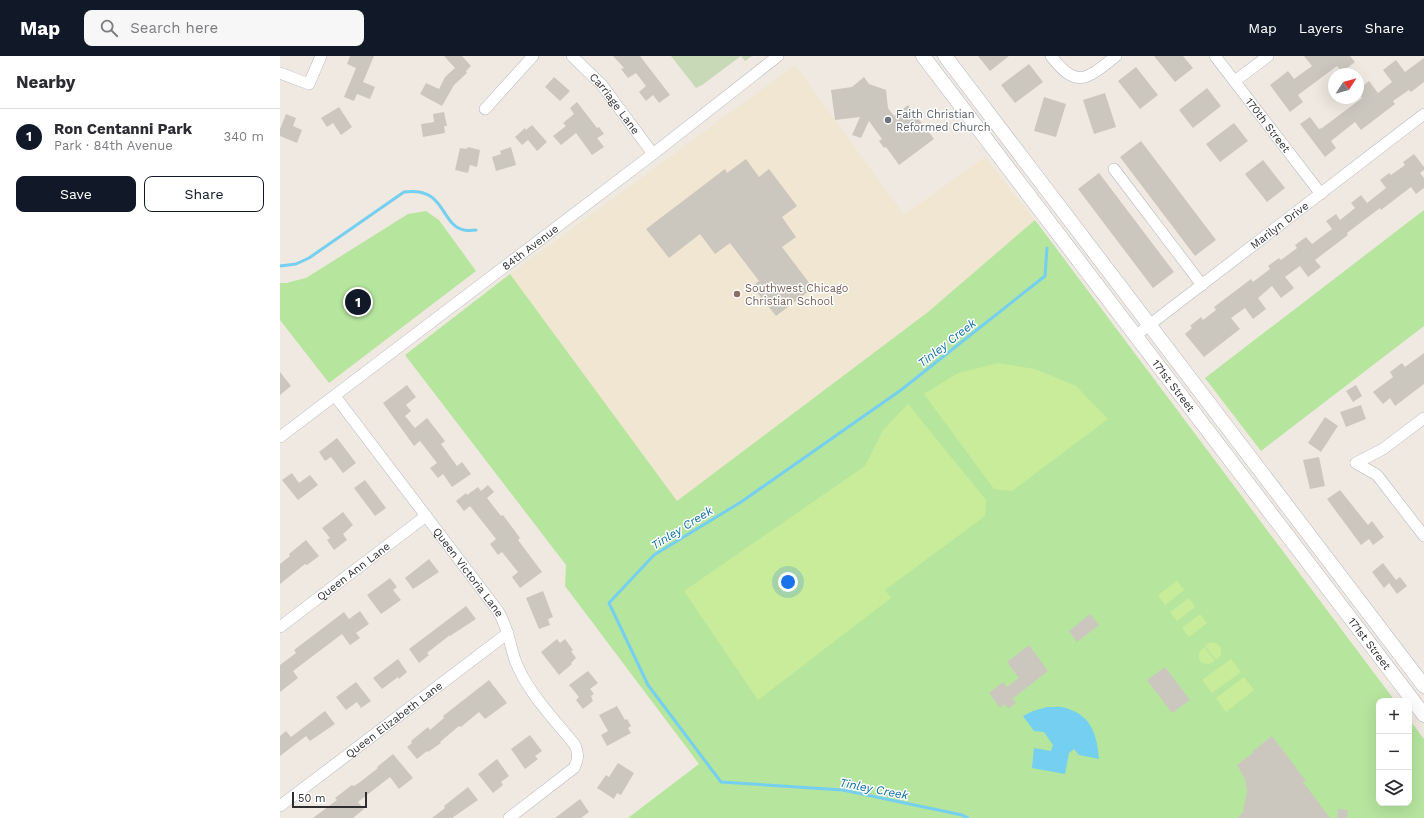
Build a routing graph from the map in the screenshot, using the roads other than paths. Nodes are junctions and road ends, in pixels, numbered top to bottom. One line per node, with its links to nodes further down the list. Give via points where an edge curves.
1 (321, 56): 11 (street, via 309,84)
2 (533, 56): 13 (street)
3 (572, 56): 15 (street, Carriage Lane, via 602,84)
4 (778, 56): 15 (street, 84th Avenue)
5 (922, 56): 20 (street, 171st Street)
6 (945, 56): 19 (street, 171st Street)
7 (1051, 56): 8 (street, via 1065,72 1076,78 1089,76)
8 (1116, 56)
9 (1215, 56): 12 (street, 170th Street)
10 (1268, 56): 12 (street)
11 (280, 73)
12 (1235, 82): 17 (street, 170th Street)
13 (485, 109)
14 (1424, 114): 17 (street, Marilyn Drive)
15 (653, 154): 21 (street, 84th Avenue)
16 (1114, 169): 18 (street)
17 (1321, 194): 18 (street, Marilyn Drive)
18 (1202, 285): 19 (street, Marilyn Drive)
19 (1150, 326): 20 (street, Marilyn Drive); 28 (street, 171st Street)
20 (1135, 336): 29 (street, 171st Street)
21 (335, 396): 23 (street, 84th Avenue); 24 (street, Queen Victoria Lane)
22 (1424, 418): 25 (street, via 1383,449 1356,463 1377,475)
23 (280, 437)
24 (426, 516): 26 (street, Queen Ann Lane); 27 (street, Queen Victoria Lane, via 498,610)
25 (1424, 536)
26 (280, 627)
27 (508, 633): 30 (street, Queen Elizabeth Lane); 31 (street, Queen Victoria Lane, via 516,660 531,690 578,752 578,761 574,768)
28 (1424, 686)
29 (1424, 715)
30 (280, 806)
31 (509, 818)

